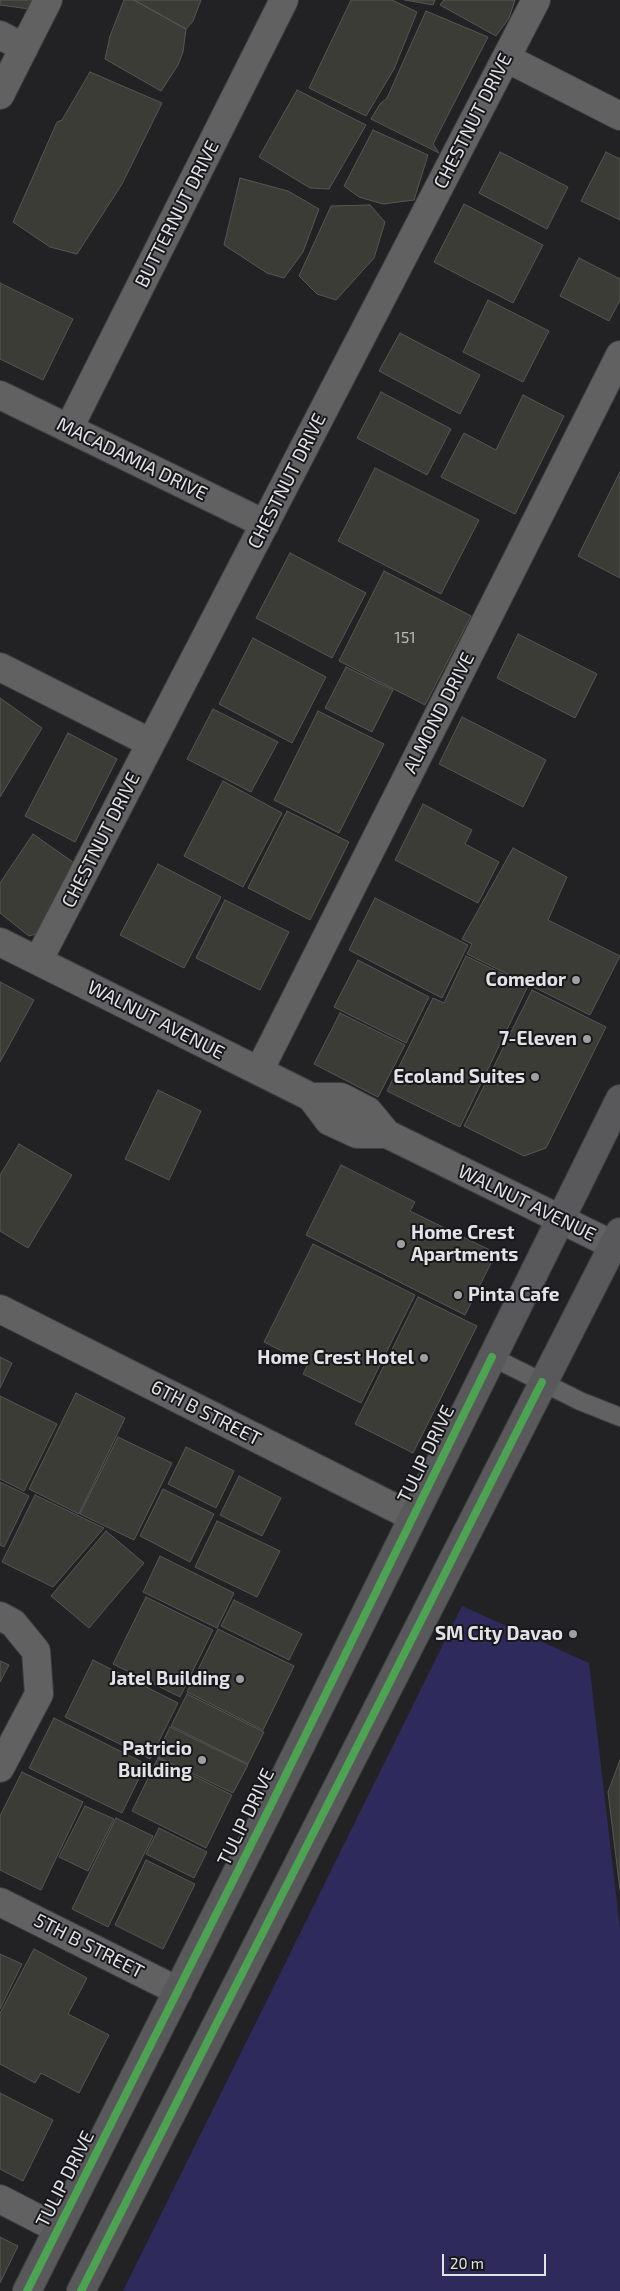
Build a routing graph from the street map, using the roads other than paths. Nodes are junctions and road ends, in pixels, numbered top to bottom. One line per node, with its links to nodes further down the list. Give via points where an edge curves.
1 (48, 0): 5 (street)
2 (284, 0): 11 (street, BUTTERNUT DRIVE)
3 (536, 0): 6 (street, CHESTNUT DRIVE)
4 (0, 35): 5 (street)
5 (24, 48): 7 (street)
6 (506, 58): 8 (street); 12 (street, CHESTNUT DRIVE)
7 (0, 95)
8 (620, 116)
9 (620, 355): 17 (street, ALMOND DRIVE)
10 (0, 394): 11 (street, MACADAMIA DRIVE)
11 (70, 428): 12 (street, MACADAMIA DRIVE)
12 (265, 524): 14 (street, CHESTNUT DRIVE)
13 (0, 667): 14 (street)
14 (151, 743): 16 (street, CHESTNUT DRIVE)
15 (0, 942): 16 (street, WALNUT AVENUE)
16 (38, 961): 17 (street, WALNUT AVENUE)
17 (258, 1071): 19 (street, WALNUT AVENUE, via 311,1098 341,1097 368,1111 387,1134)
18 (620, 1099): 19 (main road, TULIP DRIVE)
19 (560, 1220): 20 (street, WALNUT AVENUE); 22 (main road, TULIP DRIVE)
20 (617, 1238): 23 (main road)
21 (0, 1310): 25 (street, 6TH B STREET)
22 (492, 1357): 23 (lane); 25 (main road, TULIP DRIVE)
23 (542, 1382): 24 (lane); 33 (main road)
24 (620, 1417)
25 (413, 1517): 29 (main road, TULIP DRIVE)
26 (0, 1616): 27 (street, via 13,1623 36,1651 40,1694)
27 (0, 1768)
28 (0, 1902): 29 (street, 5TH B STREET)
29 (178, 1991): 31 (main road, TULIP DRIVE)
30 (0, 2199): 31 (street)
31 (58, 2229): 32 (main road, TULIP DRIVE)
32 (27, 2291)
33 (81, 2291)

